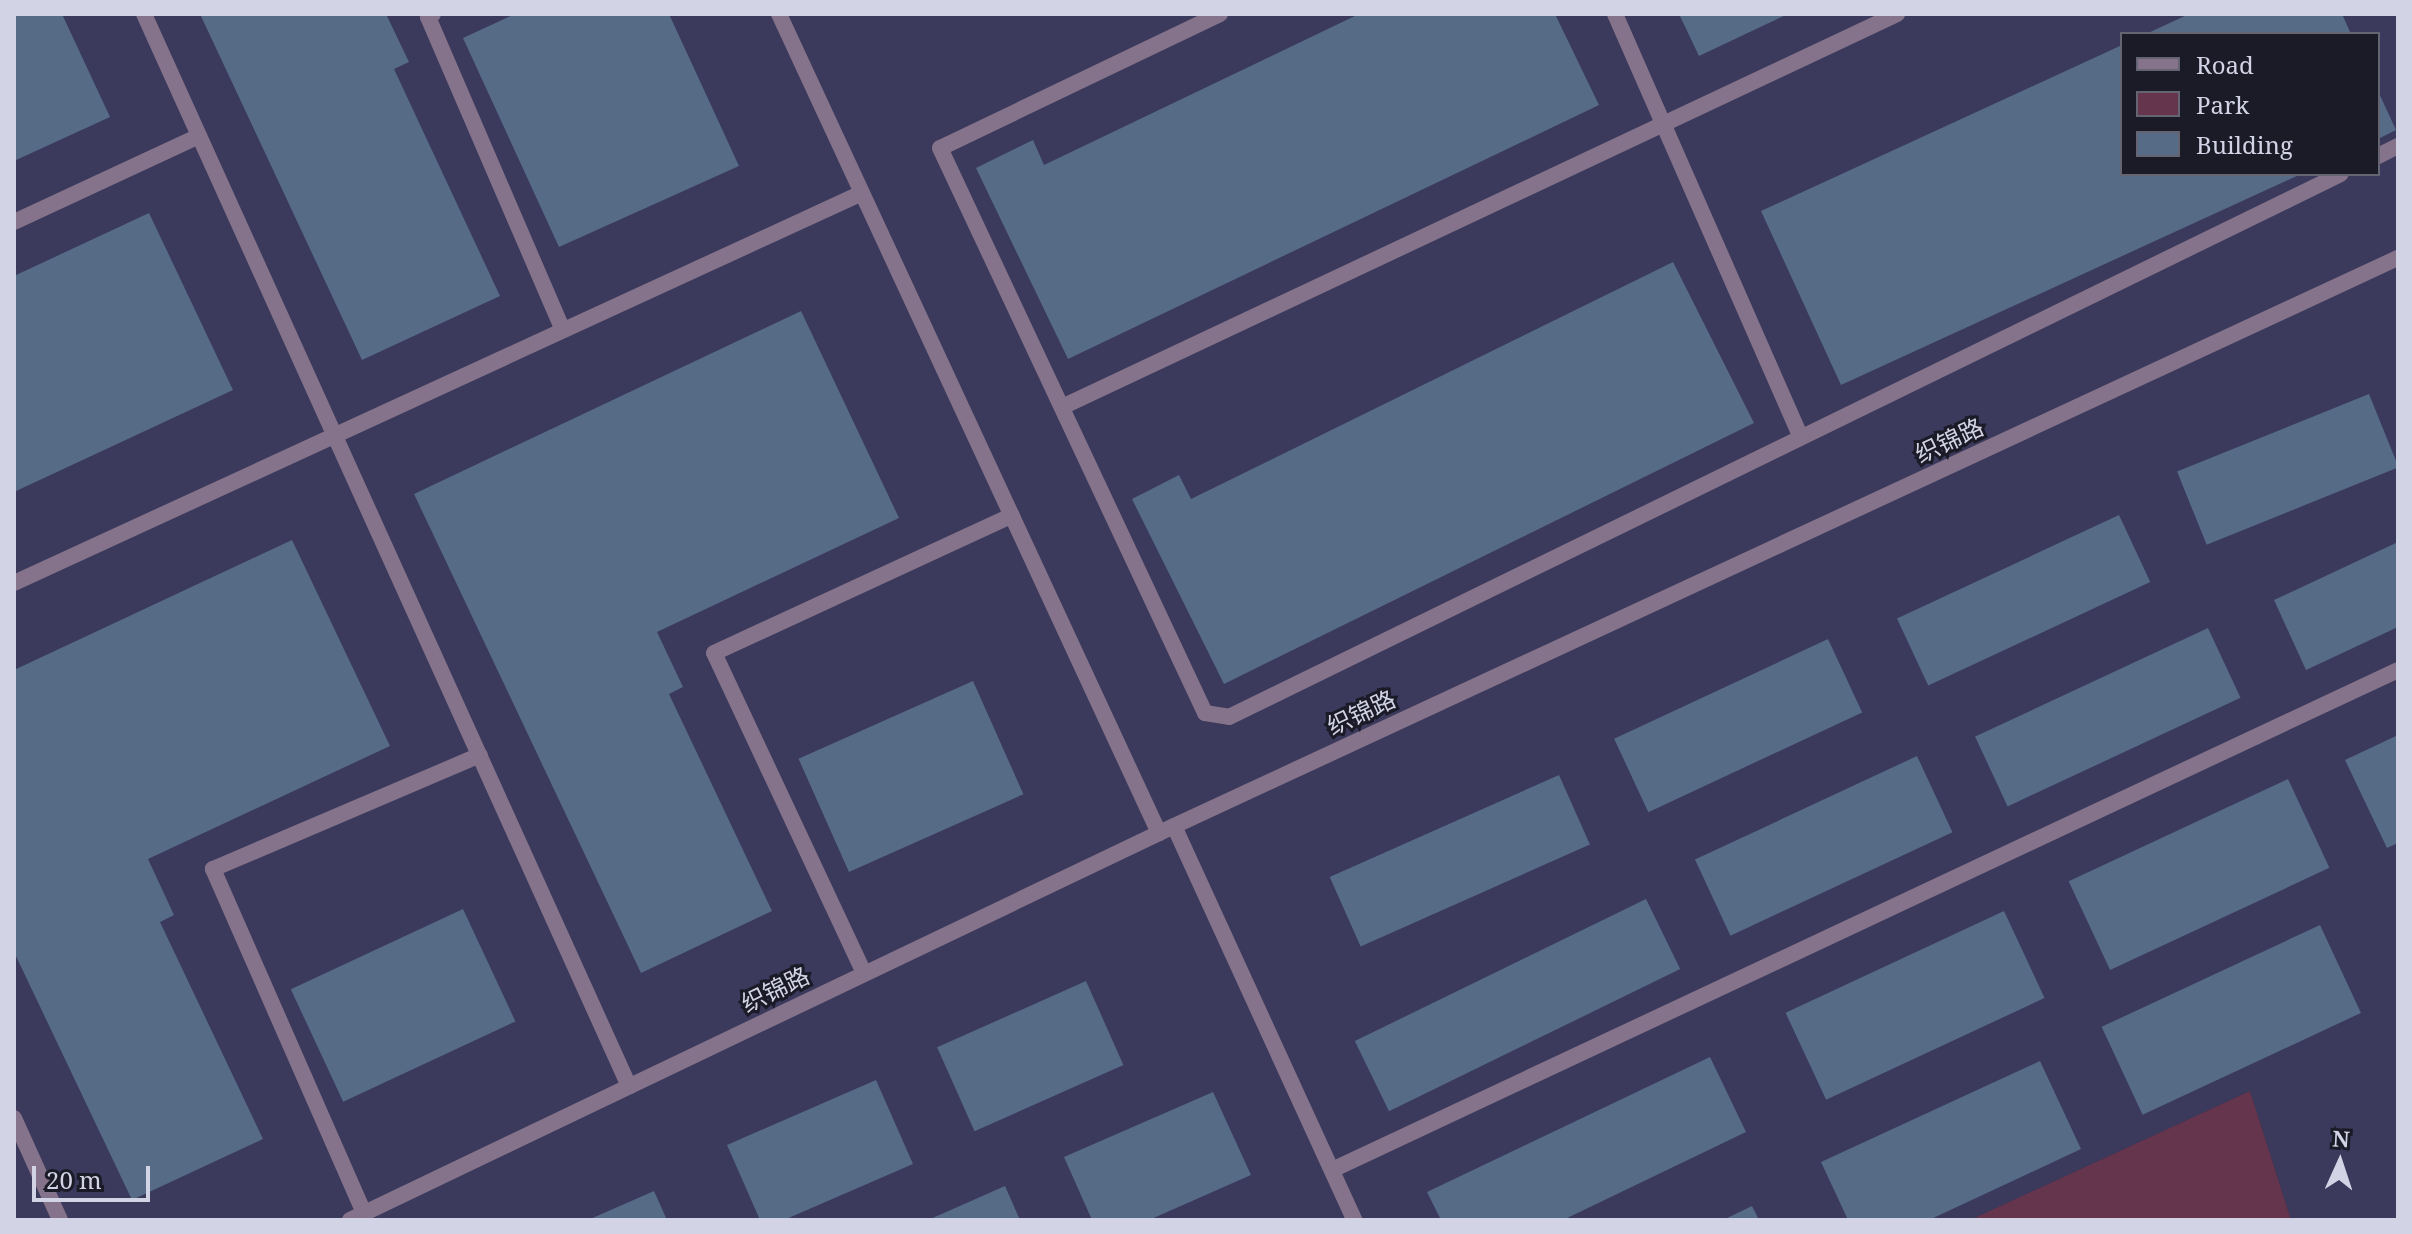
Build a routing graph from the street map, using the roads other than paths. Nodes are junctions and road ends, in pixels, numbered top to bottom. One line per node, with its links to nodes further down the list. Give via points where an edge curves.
1 (144, 14): 8 (street)
2 (433, 14): 15 (street, via 428,17)
3 (779, 14): 12 (street)
4 (1220, 14): 16 (street, via 940,148)
5 (1615, 14): 7 (street)
6 (1897, 14): 7 (street)
7 (1663, 124): 16 (street); 18 (street)
8 (199, 136): 13 (street); 17 (street)
9 (2398, 146): 10 (street)
10 (2380, 155)
11 (2337, 176): 18 (street)
12 (862, 193): 15 (street); 19 (street)
13 (14, 222)
14 (2398, 258): 23 (street, 织锦路)
15 (563, 330): 17 (street)
16 (1062, 407): 18 (street, via 1205,713 1229,717)
17 (335, 435): 20 (street); 22 (street)
18 (1801, 437)
19 (1012, 515): 23 (street); 24 (street, via 714,653)
20 (14, 583)
21 (2398, 670): 27 (street)
22 (480, 755): 25 (street); 28 (street, via 213,869)
23 (1166, 829): 24 (street, 织锦路); 27 (street)
24 (864, 973): 25 (street, 织锦路)
25 (629, 1086): 28 (street, 织锦路)
26 (14, 1118): 29 (street)
27 (1332, 1170): 30 (street)
28 (357, 1217)
29 (60, 1220)
30 (1354, 1220)

